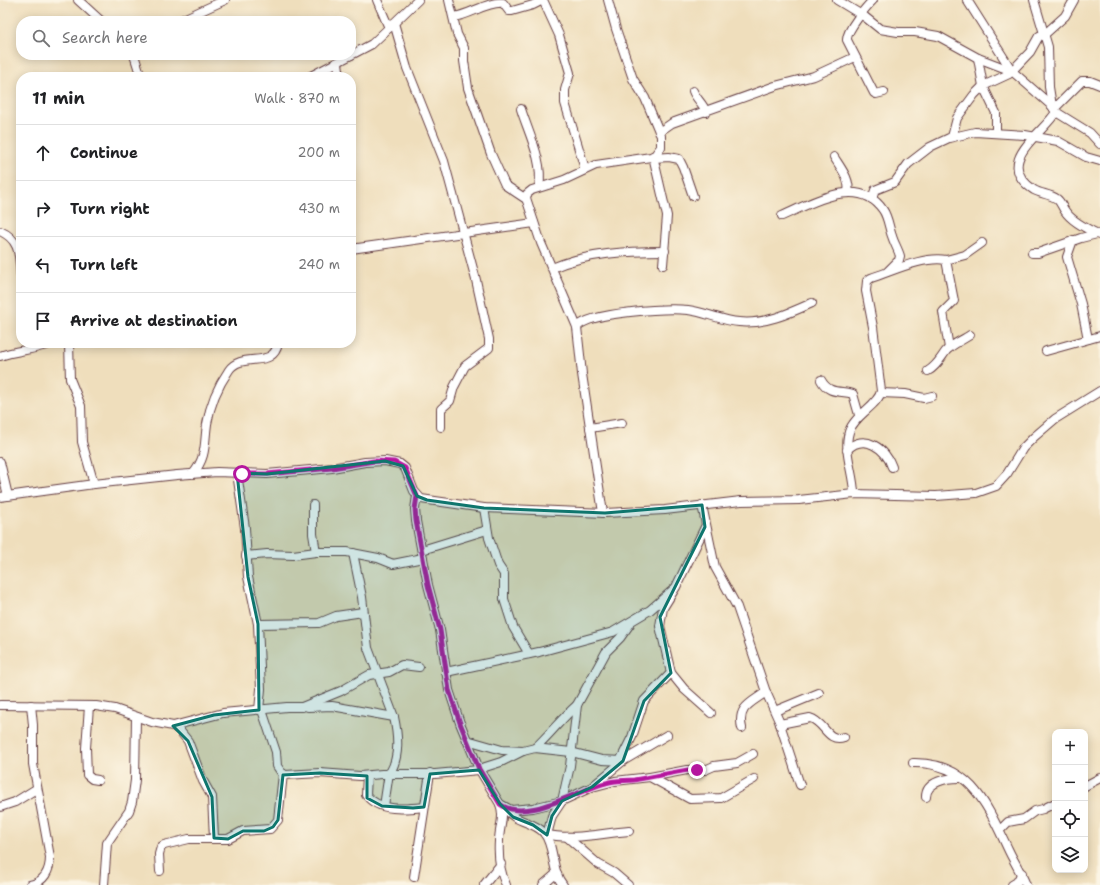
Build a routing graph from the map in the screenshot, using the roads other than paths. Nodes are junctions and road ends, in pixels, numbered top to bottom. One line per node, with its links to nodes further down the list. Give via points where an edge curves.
1 (78, 0): 13 (street)
2 (225, 0): 14 (street)
3 (377, 0): 16 (street)
4 (418, 0): 16 (street)
5 (448, 0): 15 (street)
6 (608, 0): 35 (street, via 633,79 645,98)
7 (837, 0): 12 (street)
8 (873, 0): 12 (street)
9 (967, 0): 24 (street)
10 (1034, 0): 17 (street)
11 (1074, 0): 17 (street, via 1066,16)
12 (862, 15): 19 (street, via 847,36); 20 (street, via 880,29 938,36)
13 (96, 16)
14 (190, 16)
15 (454, 17): 43 (street, via 497,3 502,3 512,11 543,0 559,35 570,73 565,90 565,103); 47 (street, via 457,34 464,48 468,88 491,154 505,185)
16 (391, 26): 18 (street, via 372,44); 52 (street, via 444,161)
17 (1045, 34): 24 (street, via 1039,36 1030,52); 33 (street, via 1049,54 1049,87)
18 (356, 52)
19 (855, 57): 31 (street, via 874,93); 34 (street, via 814,76 775,86)
20 (978, 58): 24 (street); 29 (street)
21 (136, 60): 25 (street)
22 (343, 60): 23 (street)
23 (338, 63): 26 (street); 27 (street)
24 (1012, 70): 29 (street, via 1009,74); 33 (street)
25 (139, 72)
26 (319, 72)
27 (339, 72)
28 (1100, 85): 33 (street, via 1090,81 1082,82)
29 (983, 86): 36 (street, via 996,113); 38 (street, via 957,118)
30 (693, 91): 34 (street)
31 (884, 92)
32 (521, 109): 44 (street, via 537,160)
33 (1054, 109): 37 (street, via 1049,122); 39 (street)
34 (706, 112): 35 (street, via 672,123)
35 (659, 132): 40 (street, via 661,148)
36 (996, 133): 37 (street); 38 (street, via 975,132)
37 (1034, 136): 42 (street, via 1058,141 1086,157); 53 (street, via 1018,159 1022,177 1034,190 1057,198 1070,217)
38 (952, 137): 48 (street, via 924,150 905,167 895,182 875,190)
39 (1100, 144)
40 (654, 157): 43 (street); 46 (street, via 679,159); 58 (street, via 667,216)
41 (834, 157): 45 (street, via 844,173)
42 (1100, 161)
43 (585, 169): 44 (street, via 564,180)
44 (539, 187): 47 (street, via 528,192)
45 (848, 192): 48 (street); 49 (street, via 835,194)
46 (693, 196)
47 (526, 199): 50 (street)
48 (872, 199): 63 (street, via 879,204 885,214 900,256)
49 (782, 216)
50 (534, 223): 52 (street); 62 (street)
51 (0, 231): 54 (street)
52 (463, 232): 57 (street); 82 (street, via 490,344 465,366 450,401 441,409)
53 (1099, 235): 55 (street)
54 (16, 240)
55 (1073, 240): 59 (street, via 1044,252); 68 (street, via 1067,257)
56 (982, 243): 60 (street, via 965,255)
57 (356, 248)
58 (665, 251): 61 (street); 62 (street, via 631,250 611,253)
59 (1032, 253)
60 (946, 260): 63 (street, via 925,260); 72 (street, via 954,295 952,305 943,312)
61 (663, 265)
62 (552, 268): 65 (street)
63 (887, 272): 78 (street, via 871,278 866,285)
64 (812, 303): 65 (street, via 782,316 758,321 739,322 688,310 635,311 589,320)
65 (577, 327): 83 (street)
66 (970, 335): 72 (street)
67 (1100, 336): 68 (street)
68 (1088, 339): 73 (street)
69 (40, 348): 74 (street)
70 (69, 348): 89 (street, via 70,379 81,406 82,442)
71 (276, 348): 88 (street, via 269,358 241,361 229,369 216,394 207,425 205,452)
72 (949, 348): 75 (street, via 936,366)
73 (1046, 351)
74 (0, 356)
75 (928, 371)
76 (821, 380): 80 (street, via 831,391 853,394)
77 (1100, 391): 90 (street, via 1055,419 1034,437 1023,448 1002,480 988,490 936,496)
78 (881, 394): 79 (street, via 905,394 924,398); 80 (street)
79 (932, 396)
80 (859, 415): 84 (street, via 848,433)
81 (622, 423): 83 (street)
82 (441, 427)
83 (590, 428): 96 (street)
84 (847, 450): 86 (street, via 857,443 875,446 888,456); 90 (street)
85 (0, 462): 91 (street)
86 (892, 467)
87 (237, 473): 88 (street); 92 (street, via 267,474 385,461 400,464 405,468); 102 (street, via 245,528)
88 (193, 474): 89 (street)
89 (94, 484): 91 (street)
90 (854, 494): 94 (street, via 799,500)
91 (4, 496)
92 (417, 496): 95 (street, via 427,500); 99 (street, via 416,521)
93 (314, 505): 100 (street)
94 (702, 505): 96 (street, via 665,510); 97 (street)
95 (484, 508): 96 (street); 98 (street)
96 (603, 513)
97 (705, 527): 104 (street); 113 (street, via 714,567 737,607)
98 (487, 530): 99 (street); 108 (street, via 498,565 504,574 504,599 513,627)
99 (422, 550): 103 (street)
100 (316, 552): 101 (street); 102 (street)
101 (353, 553): 103 (street, via 393,564); 105 (street)
102 (246, 556): 107 (street)
103 (423, 558): 110 (street, via 440,630)
104 (674, 589): 106 (street, via 650,610); 111 (street, via 663,608 660,626)
105 (363, 612): 107 (street, via 336,616 319,623); 112 (street, via 368,648)
106 (631, 622): 108 (street, via 613,632); 117 (street, via 606,652)
107 (258, 624): 120 (street)
108 (529, 654): 110 (street)
109 (419, 667): 112 (street, via 402,665 389,672)
110 (446, 672): 130 (street, via 449,690)
111 (671, 673): 122 (street, via 684,689); 135 (street, via 644,701)
112 (376, 674): 119 (street, via 364,677 341,691); 124 (street)
113 (766, 692): 121 (street); 127 (street, via 742,711)
114 (818, 693): 121 (street)
115 (0, 705): 116 (street)
116 (31, 705): 118 (street); 150 (street)
117 (576, 705): 131 (street); 133 (street)
118 (89, 706): 123 (street, via 108,708); 145 (street, via 87,775)
119 (302, 707): 120 (street); 124 (street, via 332,706)
120 (260, 710): 126 (street, via 214,715); 140 (street, via 276,752 277,766)
121 (775, 711): 125 (street)
122 (711, 713)
123 (136, 717): 126 (street); 170 (street, via 132,802 107,843)
124 (394, 717): 138 (street, via 397,756)
125 (780, 724): 129 (street, via 810,718 824,727 832,737); 147 (street)
126 (172, 726): 162 (street, via 188,741 212,797)
127 (742, 728)
128 (667, 735): 135 (street)
129 (844, 737)
130 (467, 740): 132 (street, via 502,750); 137 (street)
131 (535, 748): 132 (street); 133 (street)
132 (523, 750): 137 (street, via 502,762)
133 (571, 752): 135 (street, via 602,760); 152 (street)
134 (752, 754): 142 (street, via 736,763 705,770 688,770)
135 (622, 761): 149 (street)
136 (913, 763): 143 (street, via 934,764)
137 (479, 769): 139 (street); 155 (street)
138 (389, 773): 139 (street); 141 (street); 154 (street)
139 (430, 773): 157 (street)
140 (283, 774): 141 (street); 162 (street, via 278,820 273,827 264,831 243,831 228,839)
141 (367, 776): 154 (street, via 366,795)
142 (650, 777): 144 (street, via 690,799 698,800 727,796); 149 (street, via 615,781)
143 (962, 778): 151 (street, via 942,780 930,788); 158 (street, via 975,789)
144 (754, 779)
145 (98, 780)
146 (1099, 781): 148 (street)
147 (800, 785)
148 (1088, 785)
149 (592, 787): 152 (street)
150 (36, 789): 156 (street, via 15,802); 169 (street, via 43,815 50,865 47,873)
151 (926, 797)
152 (562, 801): 155 (street, via 521,810); 160 (street, via 552,816)
153 (1052, 805): 158 (street, via 1035,811 1024,819 1008,822)
154 (384, 806): 157 (street)
155 (503, 806): 160 (street, via 513,818 533,825); 163 (street, via 498,841)
156 (0, 807)
157 (424, 808): 167 (street)
158 (1000, 830): 166 (street)
159 (629, 831): 161 (street)
160 (546, 834): 161 (street); 165 (street)
161 (567, 837): 174 (street, via 598,864)
162 (214, 838): 164 (street, via 189,839 164,845 159,854)
163 (501, 864): 171 (street); 172 (street)
164 (160, 871)
165 (557, 873): 168 (street); 173 (street)
166 (1022, 874): 175 (street); 176 (street)
167 (414, 877)
168 (545, 884)
169 (35, 885)
170 (104, 885)
171 (484, 885)
172 (506, 885)
173 (563, 885)
174 (628, 885)
175 (1012, 885)
176 (1026, 885)

